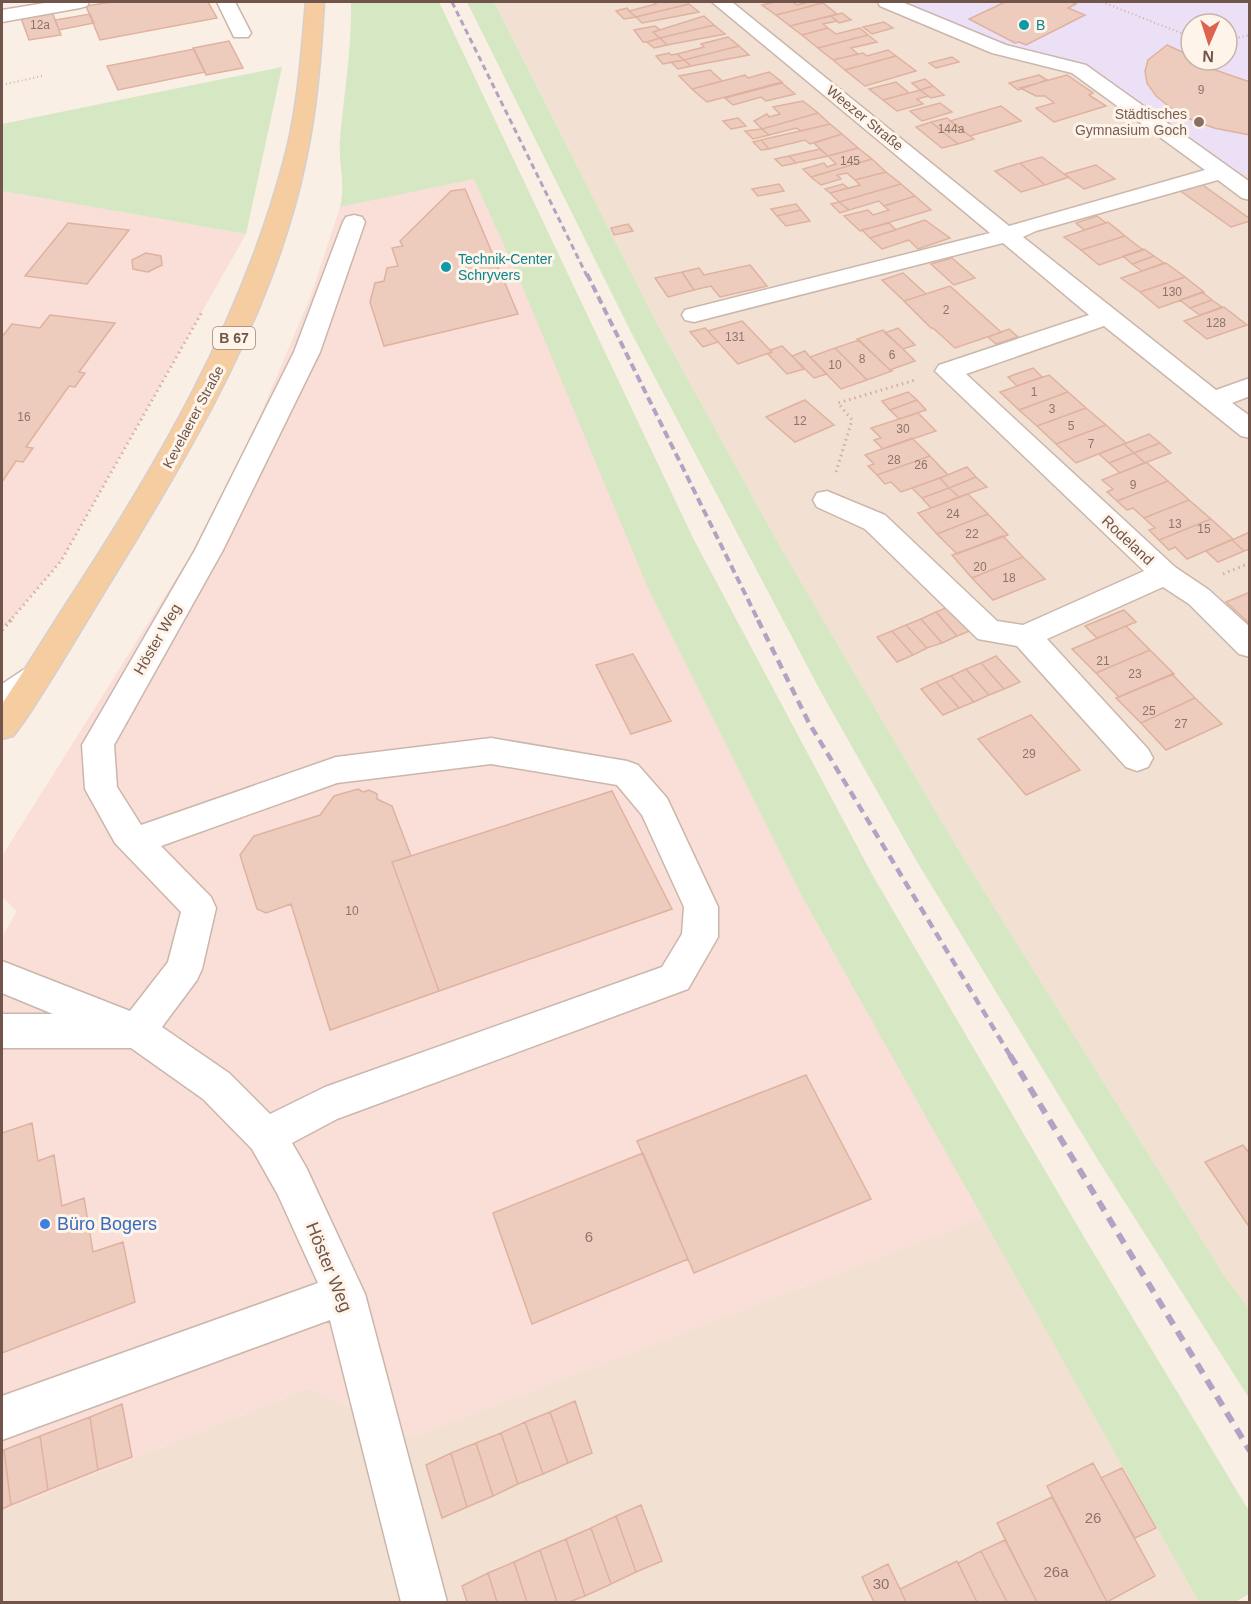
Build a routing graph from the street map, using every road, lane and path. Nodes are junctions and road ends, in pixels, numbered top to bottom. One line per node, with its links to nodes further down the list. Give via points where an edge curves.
1 (80, 2): 7 (street)
2 (226, 2): 8 (street)
3 (315, 2): 28 (main road, Kevelaerer Straße / B 67, via 315,49 295,161 261,274 220,368 147,503)
4 (721, 2): 15 (street, Weezer Straße)
5 (887, 2): 12 (street, via 999,49 1078,69)
6 (1102, 2): 9 (path)
7 (2, 16)
8 (241, 33)
9 (1179, 33)
10 (42, 76): 11 (path)
11 (2, 85)
12 (1234, 175): 13 (street); 15 (street, via 1028,226)
13 (1250, 193)
14 (354, 222): 32 (street, Höster Weg, via 307,352 209,550 98,745 101,789)
15 (1008, 235): 17 (street); 18 (street, Weezer Straße)
16 (206, 305): 25 (path, via 62,561)
17 (694, 315)
18 (1107, 317): 19 (street); 21 (street, Weezer Straße)
19 (948, 371): 23 (path, via 838,403 852,420); 24 (street, Rodeland)
20 (1250, 386): 21 (street)
21 (1214, 400): 22 (street, Weezer Straße)
22 (1250, 430)
23 (827, 500): 26 (street, via 875,522 989,631)
24 (1165, 574): 26 (street, Rodeland); 27 (street, via 1199,597)
25 (2, 630)
26 (1026, 636): 31 (street)
27 (1250, 646)
28 (34, 678): 29 (street); 30 (main road, Kevelaerer Straße / B 67)
29 (2, 700)
30 (2, 727)
31 (1137, 758)
32 (135, 841): 35 (street, Höster Weg, via 199,908 184,969); 36 (street, via 336,770 492,751 627,774 655,807 701,907 700,937 675,978 325,1105)
33 (2, 977): 35 (street, Höster Weg)
34 (2, 1031): 35 (street)
35 (137, 1031): 36 (street, Höster Weg, via 216,1086)
36 (266, 1136): 37 (street, Höster Weg)
37 (344, 1293): 38 (street); 39 (street, Höster Weg)
38 (2, 1418)
39 (424, 1602)

